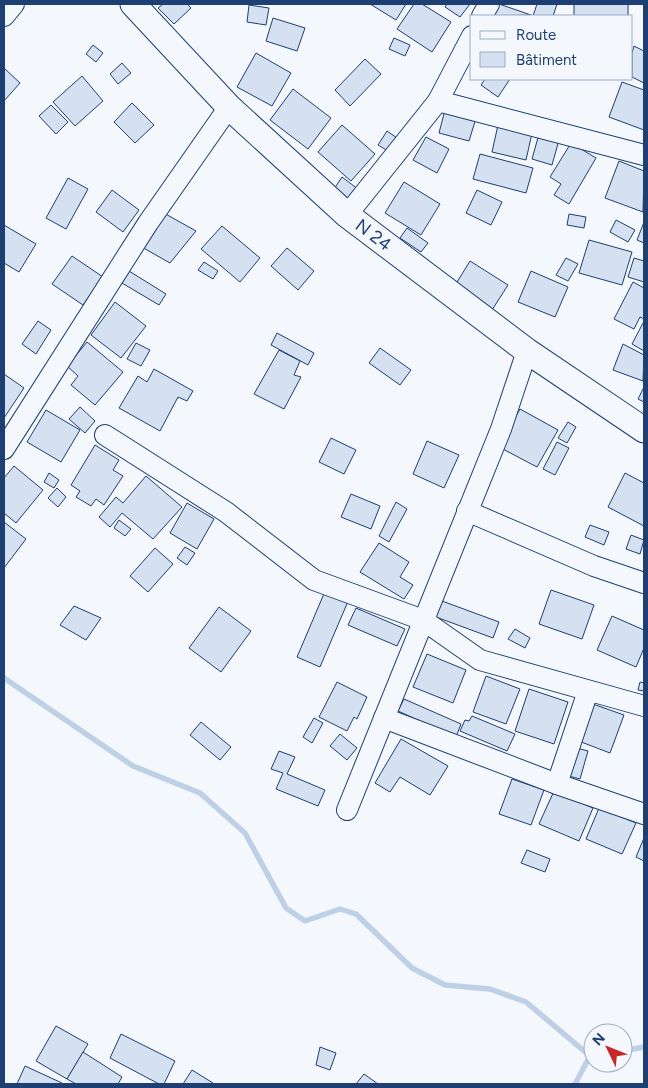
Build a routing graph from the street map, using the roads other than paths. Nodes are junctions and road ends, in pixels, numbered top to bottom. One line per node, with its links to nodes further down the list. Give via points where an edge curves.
1 (14, 4): 5 (street)
2 (133, 4): 8 (main road, N 24)
3 (489, 4): 4 (street)
4 (483, 15)
5 (4, 16)
6 (470, 40): 7 (street)
7 (438, 101): 9 (street); 10 (street)
8 (229, 107): 10 (main road, N 24); 14 (street, via 148,223)
9 (644, 155)
10 (347, 215): 11 (main road, N 24)
11 (527, 350): 12 (main road, N 24); 15 (street, via 501,429)
12 (644, 430)
13 (104, 435): 17 (street, via 226,512 314,580)
14 (4, 449)
15 (467, 511): 16 (street, via 594,566); 17 (street)
16 (644, 583)
17 (422, 620): 18 (street, via 480,660); 20 (street)
18 (588, 691): 19 (street); 21 (street)
19 (644, 706)
20 (384, 718): 21 (street); 22 (street)
21 (557, 784): 23 (street)
22 (347, 810)
23 (644, 814)

